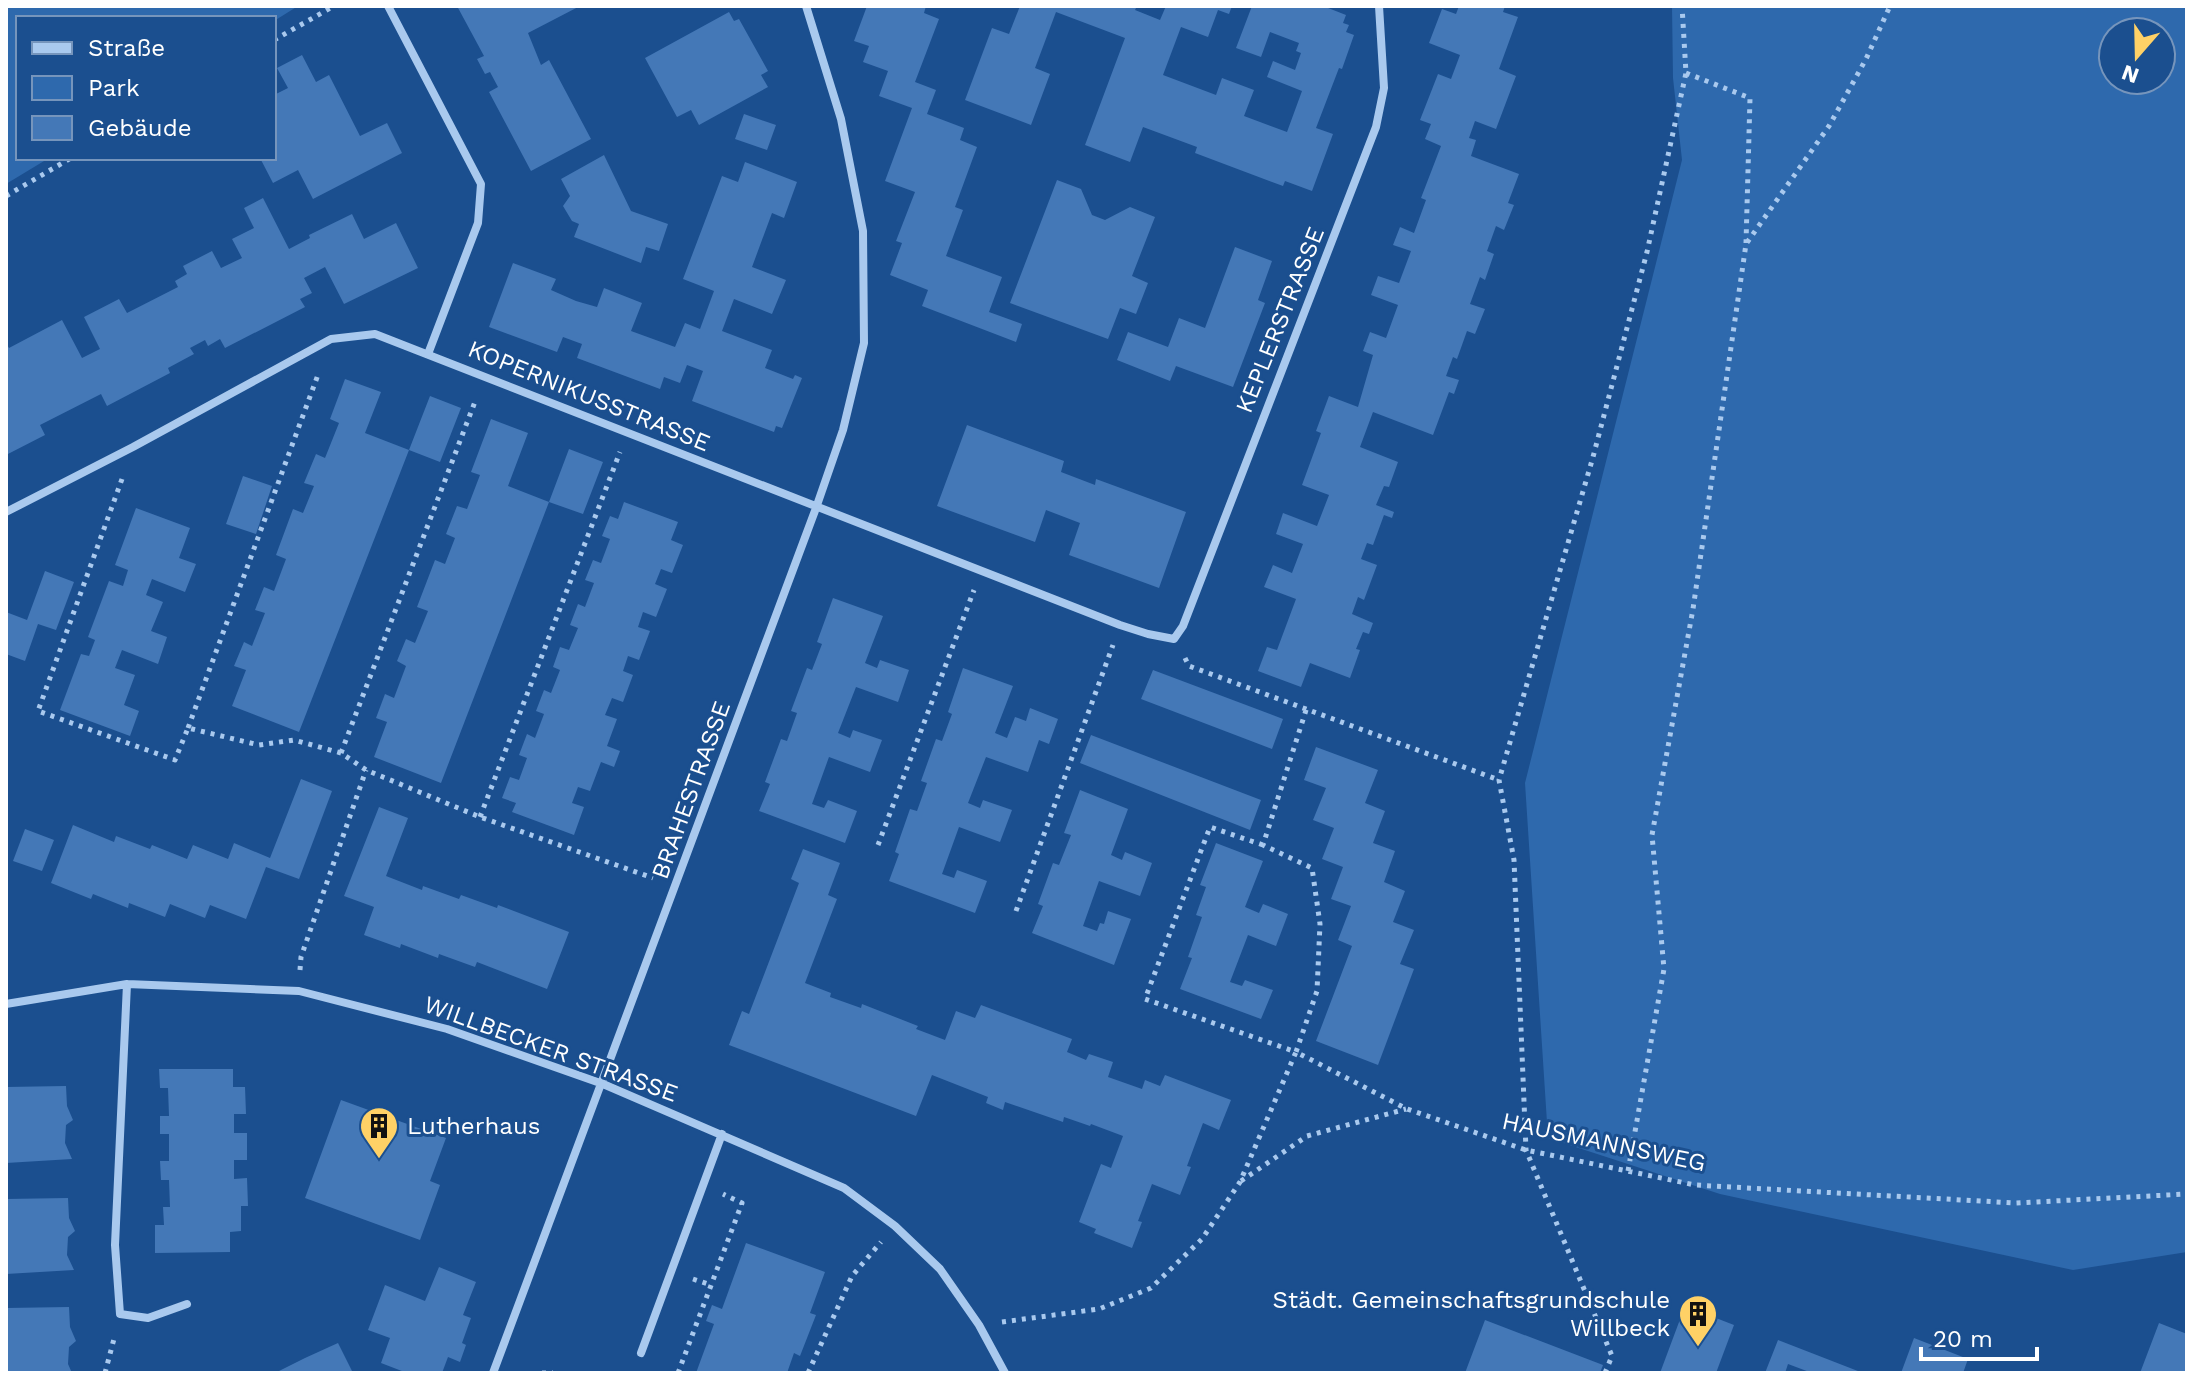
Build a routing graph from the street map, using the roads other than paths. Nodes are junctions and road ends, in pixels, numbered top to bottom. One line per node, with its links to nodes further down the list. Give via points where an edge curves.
1 (388, 6): 4 (street, via 481,184 478,223)
2 (806, 6): 5 (street, via 841,119 863,231 864,343 843,430)
3 (1379, 6): 7 (street, KEPLERSTRASSE, via 1384,88 1376,127)
4 (428, 354): 5 (street, KOPERNIKUSSTRASSE); 6 (street, KOPERNIKUSSTRASSE, via 375,334 331,339)
5 (816, 508): 7 (street, KOPERNIKUSSTRASSE, via 1120,625); 10 (street, BRAHESTRASSE)
6 (6, 512)
7 (1174, 639)
8 (127, 984): 9 (street, WILLBECKER STRASSE); 10 (street, WILLBECKER STRASSE, via 299,991 447,1029); 12 (street, via 115,1245 120,1314 148,1318)
9 (6, 1004)
10 (603, 1084): 11 (street, WILLBECKER STRASSE); 14 (street)
11 (722, 1134): 13 (street); 15 (street, WILLBECKER STRASSE, via 844,1188 895,1226 940,1269)
12 (187, 1304)
13 (641, 1353)
14 (493, 1373)
15 (1005, 1373)

